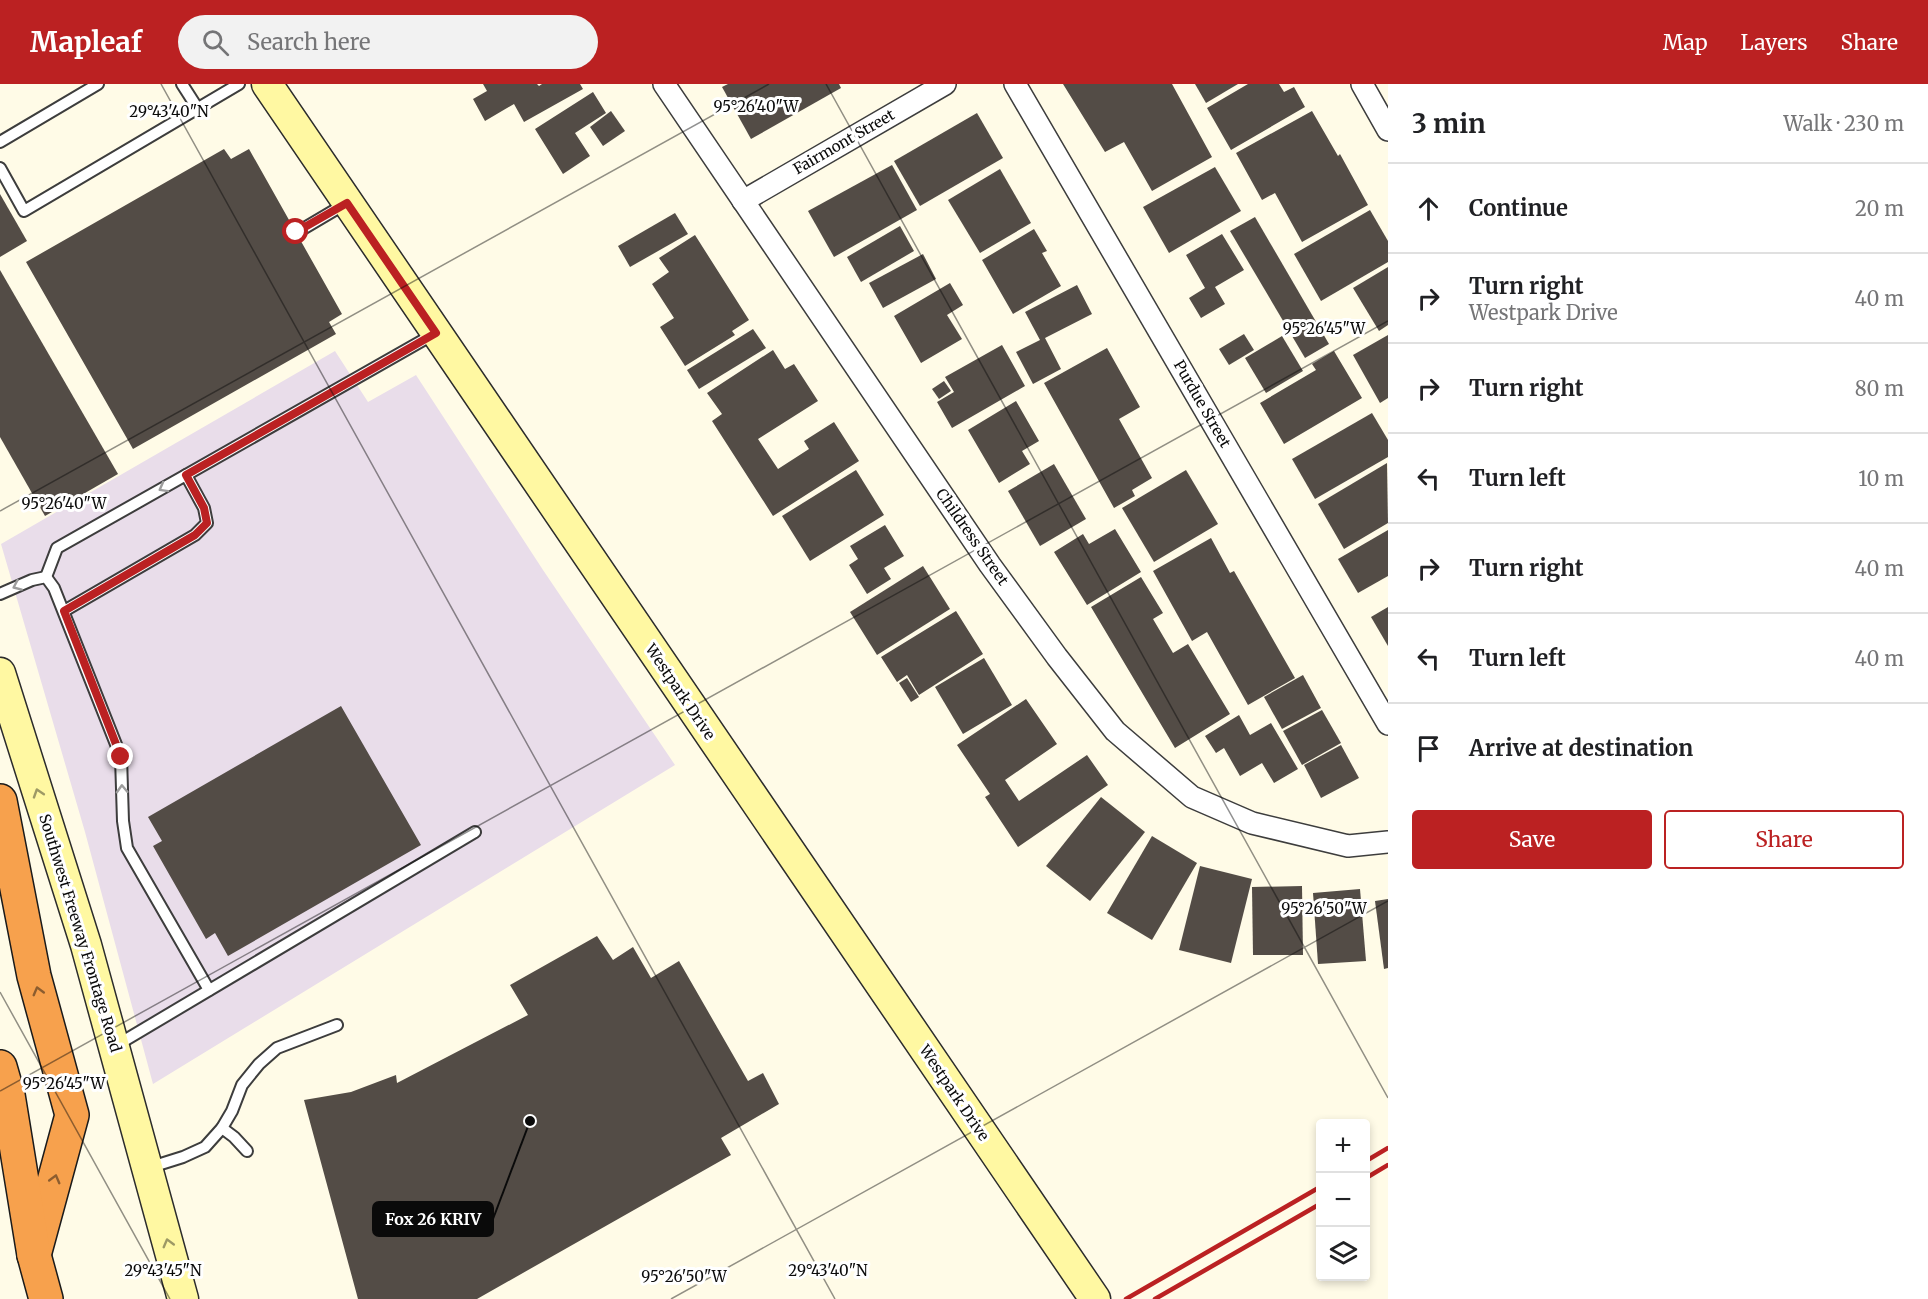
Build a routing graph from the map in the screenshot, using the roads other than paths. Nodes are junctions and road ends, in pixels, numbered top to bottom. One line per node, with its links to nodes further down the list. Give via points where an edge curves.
1 (98, 84): 11 (lane)
2 (182, 84): 9 (lane)
3 (239, 84): 9 (lane)
4 (267, 84): 14 (main road, Westpark Drive)
5 (664, 84): 13 (street, Childress Street)
6 (945, 84): 13 (street, Fairmont Street)
7 (1015, 84): 22 (street, Purdue Street)
8 (1362, 84): 10 (street)
9 (198, 109): 12 (lane, via 24,211)
10 (1388, 130)
11 (0, 142)
12 (0, 168)
13 (743, 201): 25 (street, Childress Street, via 990,565 1115,731 1192,797 1252,823 1348,846)
14 (347, 203): 15 (lane); 16 (main road, Westpark Drive)
15 (296, 232)
16 (436, 333): 17 (lane); 36 (main road, Westpark Drive)
17 (186, 475): 18 (lane, one-way to 18, via 57,548); 20 (lane, via 204,508 207,523 195,535)
18 (46, 577): 19 (lane, one-way to 19); 20 (lane)
19 (0, 594)
20 (64, 611): 26 (lane, one-way to 20, via 127,848 121,757)
21 (0, 673): 28 (main road, Southwest Freeway Frontage Road, one-way to 21)
22 (1388, 724)
23 (0, 801): 33 (highway, one-way to 23, via 72,1115 34,976)
24 (475, 832): 26 (lane)
25 (1388, 842)
26 (209, 990): 28 (lane)
27 (337, 1025): 30 (lane, via 277,1048 259,1064 242,1085)
28 (114, 1047): 32 (main road, Southwest Freeway Frontage Road)
29 (0, 1067): 33 (highway)
30 (222, 1128): 31 (lane); 32 (lane, via 206,1147)
31 (247, 1151)
32 (147, 1168): 35 (main road, Southwest Freeway Frontage Road, one-way to 32)
33 (34, 1255): 34 (highway)
34 (46, 1299)
35 (183, 1299)
36 (1095, 1299)

